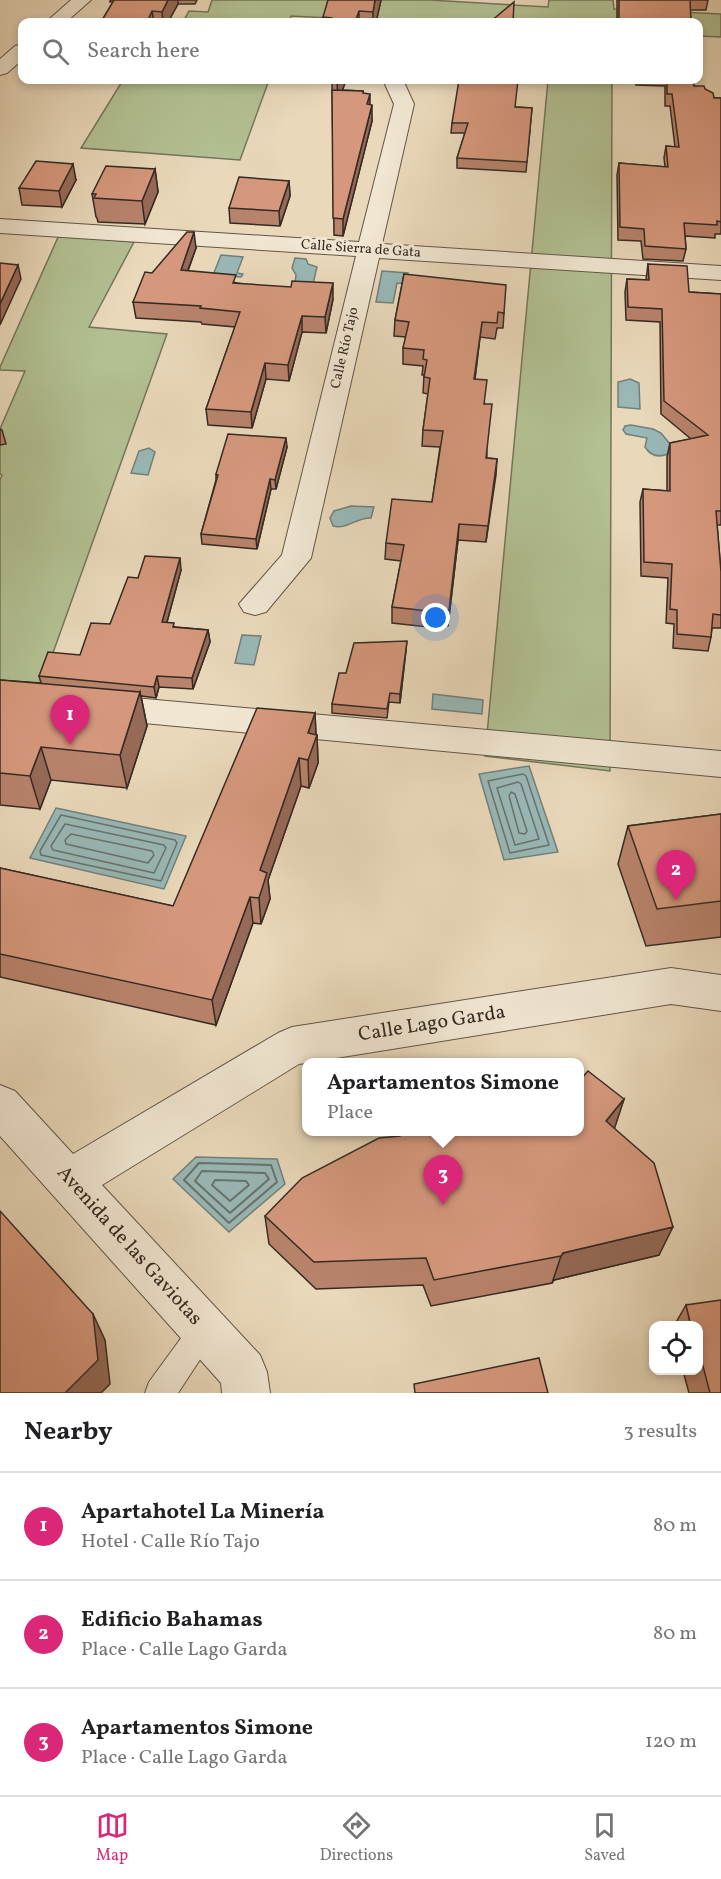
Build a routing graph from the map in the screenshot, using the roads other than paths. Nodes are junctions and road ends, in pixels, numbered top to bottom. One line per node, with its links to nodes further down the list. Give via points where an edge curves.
1 (82, 0): 2 (street)
2 (61, 18)
3 (18, 53): 4 (street)
4 (0, 69)
5 (395, 84): 7 (street, Calle Río Tajo, via 404,104)
6 (0, 226): 7 (street, Calle Sierra de Gata)
7 (368, 250): 8 (street, Calle Sierra de Gata); 9 (street, Calle Río Tajo, via 296,558)
8 (721, 273)
9 (255, 604)
10 (71, 704): 11 (street)
11 (721, 764)
12 (721, 993): 14 (street, Calle Lago Garda, via 670,986 292,1046)
13 (0, 1105): 14 (street, Avenida de las Gaviotas)
14 (70, 1180): 15 (street, Avenida de las Gaviotas)
15 (205, 1329): 16 (lane); 17 (street, Avenida de las Gaviotas, via 243,1372)
16 (160, 1393)
17 (246, 1393)

